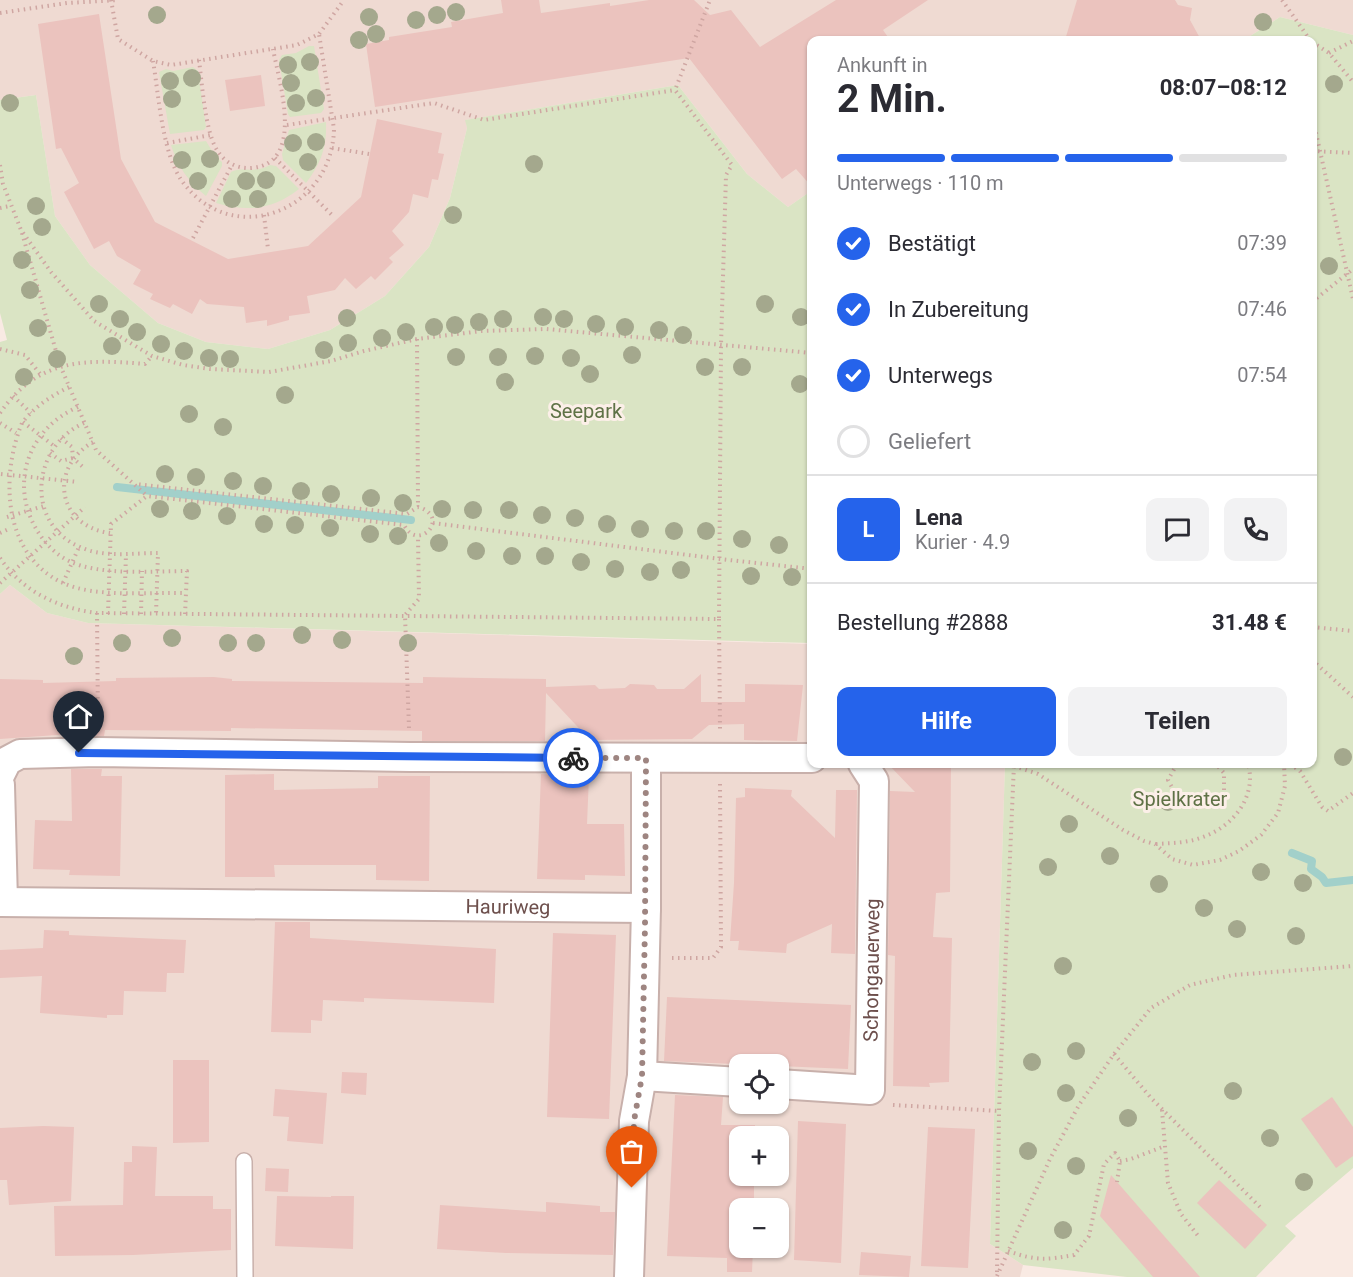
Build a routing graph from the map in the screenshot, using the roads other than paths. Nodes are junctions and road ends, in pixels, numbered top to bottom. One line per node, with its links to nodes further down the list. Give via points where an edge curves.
1 (646, 758): 2 (street); 4 (street, via 20,754 8,760); 7 (street)
2 (807, 758)
3 (866, 768): 10 (street, Schongauerweg, via 874,781 870,1090)
4 (0, 775)
5 (0, 785): 6 (street)
6 (1, 902): 7 (street, Hauriweg)
7 (646, 908): 8 (street)
8 (642, 1076): 9 (street); 13 (street, via 634,1121)
9 (729, 1081)
10 (789, 1085)
11 (244, 1161): 12 (lane)
12 (245, 1277)
13 (629, 1277)

